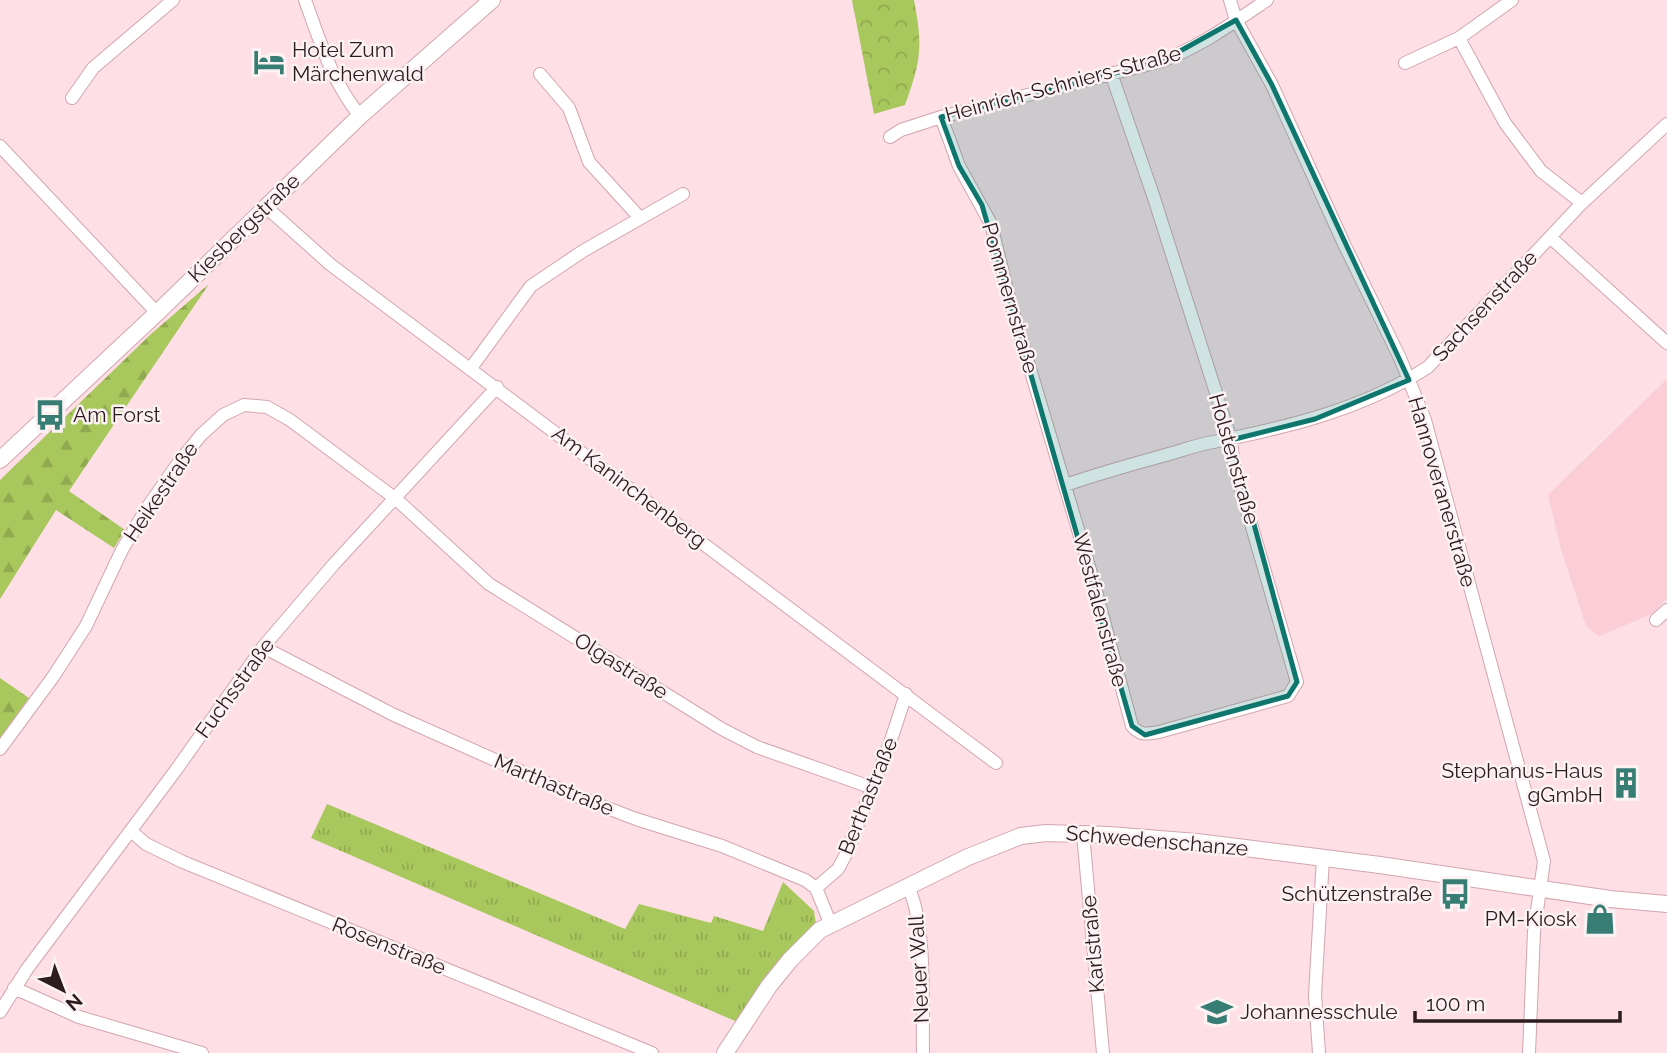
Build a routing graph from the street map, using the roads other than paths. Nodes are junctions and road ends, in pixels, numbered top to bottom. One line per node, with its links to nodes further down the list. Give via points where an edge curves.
1 (173, 0): 12 (street, via 93,68)
2 (305, 0): 13 (street, via 331,72)
3 (492, 0): 13 (street, Kiesbergstraße)
4 (1230, 0): 7 (street, Hannoveranerstraße)
5 (1266, 0): 7 (street, Heinrich-Schniers-Straße)
6 (1512, 0): 8 (street)
7 (1236, 20): 10 (street, Heinrich-Schniers-Straße, via 1191,50); 26 (street, Hannoveranerstraße, via 1272,85)
8 (1459, 38): 9 (street); 19 (street, via 1505,123 1541,171)
9 (1405, 63)
10 (1111, 73): 14 (street, Heinrich-Schniers-Straße); 28 (street, Holstenstraße)
11 (540, 74): 21 (street, via 569,108 589,162)
12 (72, 98)
13 (360, 116): 20 (street, Kiesbergstraße)
14 (941, 117): 16 (street, Heinrich-Schniers-Straße); 30 (street, Pommernstraße, via 959,166 991,224)
15 (1667, 124): 19 (street, Sachsenstraße)
16 (890, 137)
17 (0, 146): 23 (street)
18 (683, 194): 21 (street)
19 (1582, 203): 22 (street, Sachsenstraße)
20 (266, 207): 23 (street, Kiesbergstraße); 25 (street, Am Kaninchenberg, via 331,265)
21 (640, 218): 25 (street, via 531,286)
22 (1550, 237): 24 (street); 26 (street, Sachsenstraße, via 1428,367)
23 (157, 313): 29 (street, Kiesbergstraße)
24 (1667, 343)
25 (471, 368): 27 (street, Am Kaninchenberg)
26 (1409, 380): 28 (street, Sachsenstraße, via 1315,419); 45 (street, Hannoveranerstraße, via 1425,420 1544,861)
27 (497, 387): 31 (street, Fuchsstraße); 35 (street, Am Kaninchenberg)
28 (1231, 440): 30 (street, Sachsenstraße, via 1118,467); 36 (street, Holstenstraße, via 1234,465 1297,682 1288,696 1160,732)
29 (0, 460)
30 (1065, 485): 36 (street, Westfalenstraße, via 1129,716)
31 (396, 499): 34 (street, Fuchsstraße); 37 (street, Heikestraße, via 267,407 244,405 223,415 186,453 146,508 86,626); 39 (street, Olgastraße, via 489,584 722,729 757,747)
32 (1667, 610): 33 (street)
33 (1656, 620)
34 (263, 647): 40 (street, Fuchsstraße); 44 (street, Marthastraße, via 394,715 576,796 722,846)
35 (906, 694): 38 (street, Am Kaninchenberg); 39 (street, Berthastraße)
36 (1138, 733)
37 (0, 748)
38 (996, 763)
39 (873, 788): 44 (street, Berthastraße, via 838,869)
40 (131, 831): 48 (street, Fuchsstraße); 51 (street, Rosenstraße, via 183,862)
41 (1083, 834): 42 (street, Schwedenschanze); 43 (street, Schwedenschanze, via 1021,836); 54 (street, Karlstraße)
42 (1323, 858): 45 (street, Schwedenschanze); 55 (street, via 1315,995)
43 (908, 887): 47 (street, Schwedenschanze); 53 (street, Neuer Wall, via 919,924)
44 (816, 888): 47 (street)
45 (1541, 889): 46 (street, Schwedenschanze); 56 (street, Hannoveranerstraße, via 1534,932)
46 (1667, 904)
47 (831, 925): 52 (street, Schwedenschanze, via 790,960)
48 (14, 988): 49 (street, Fuchsstraße); 50 (street, via 79,1017)
49 (0, 1012)
50 (201, 1053)
51 (652, 1053)
52 (725, 1053)
53 (923, 1053)
54 (1103, 1053)
55 (1319, 1053)
56 (1529, 1053)

